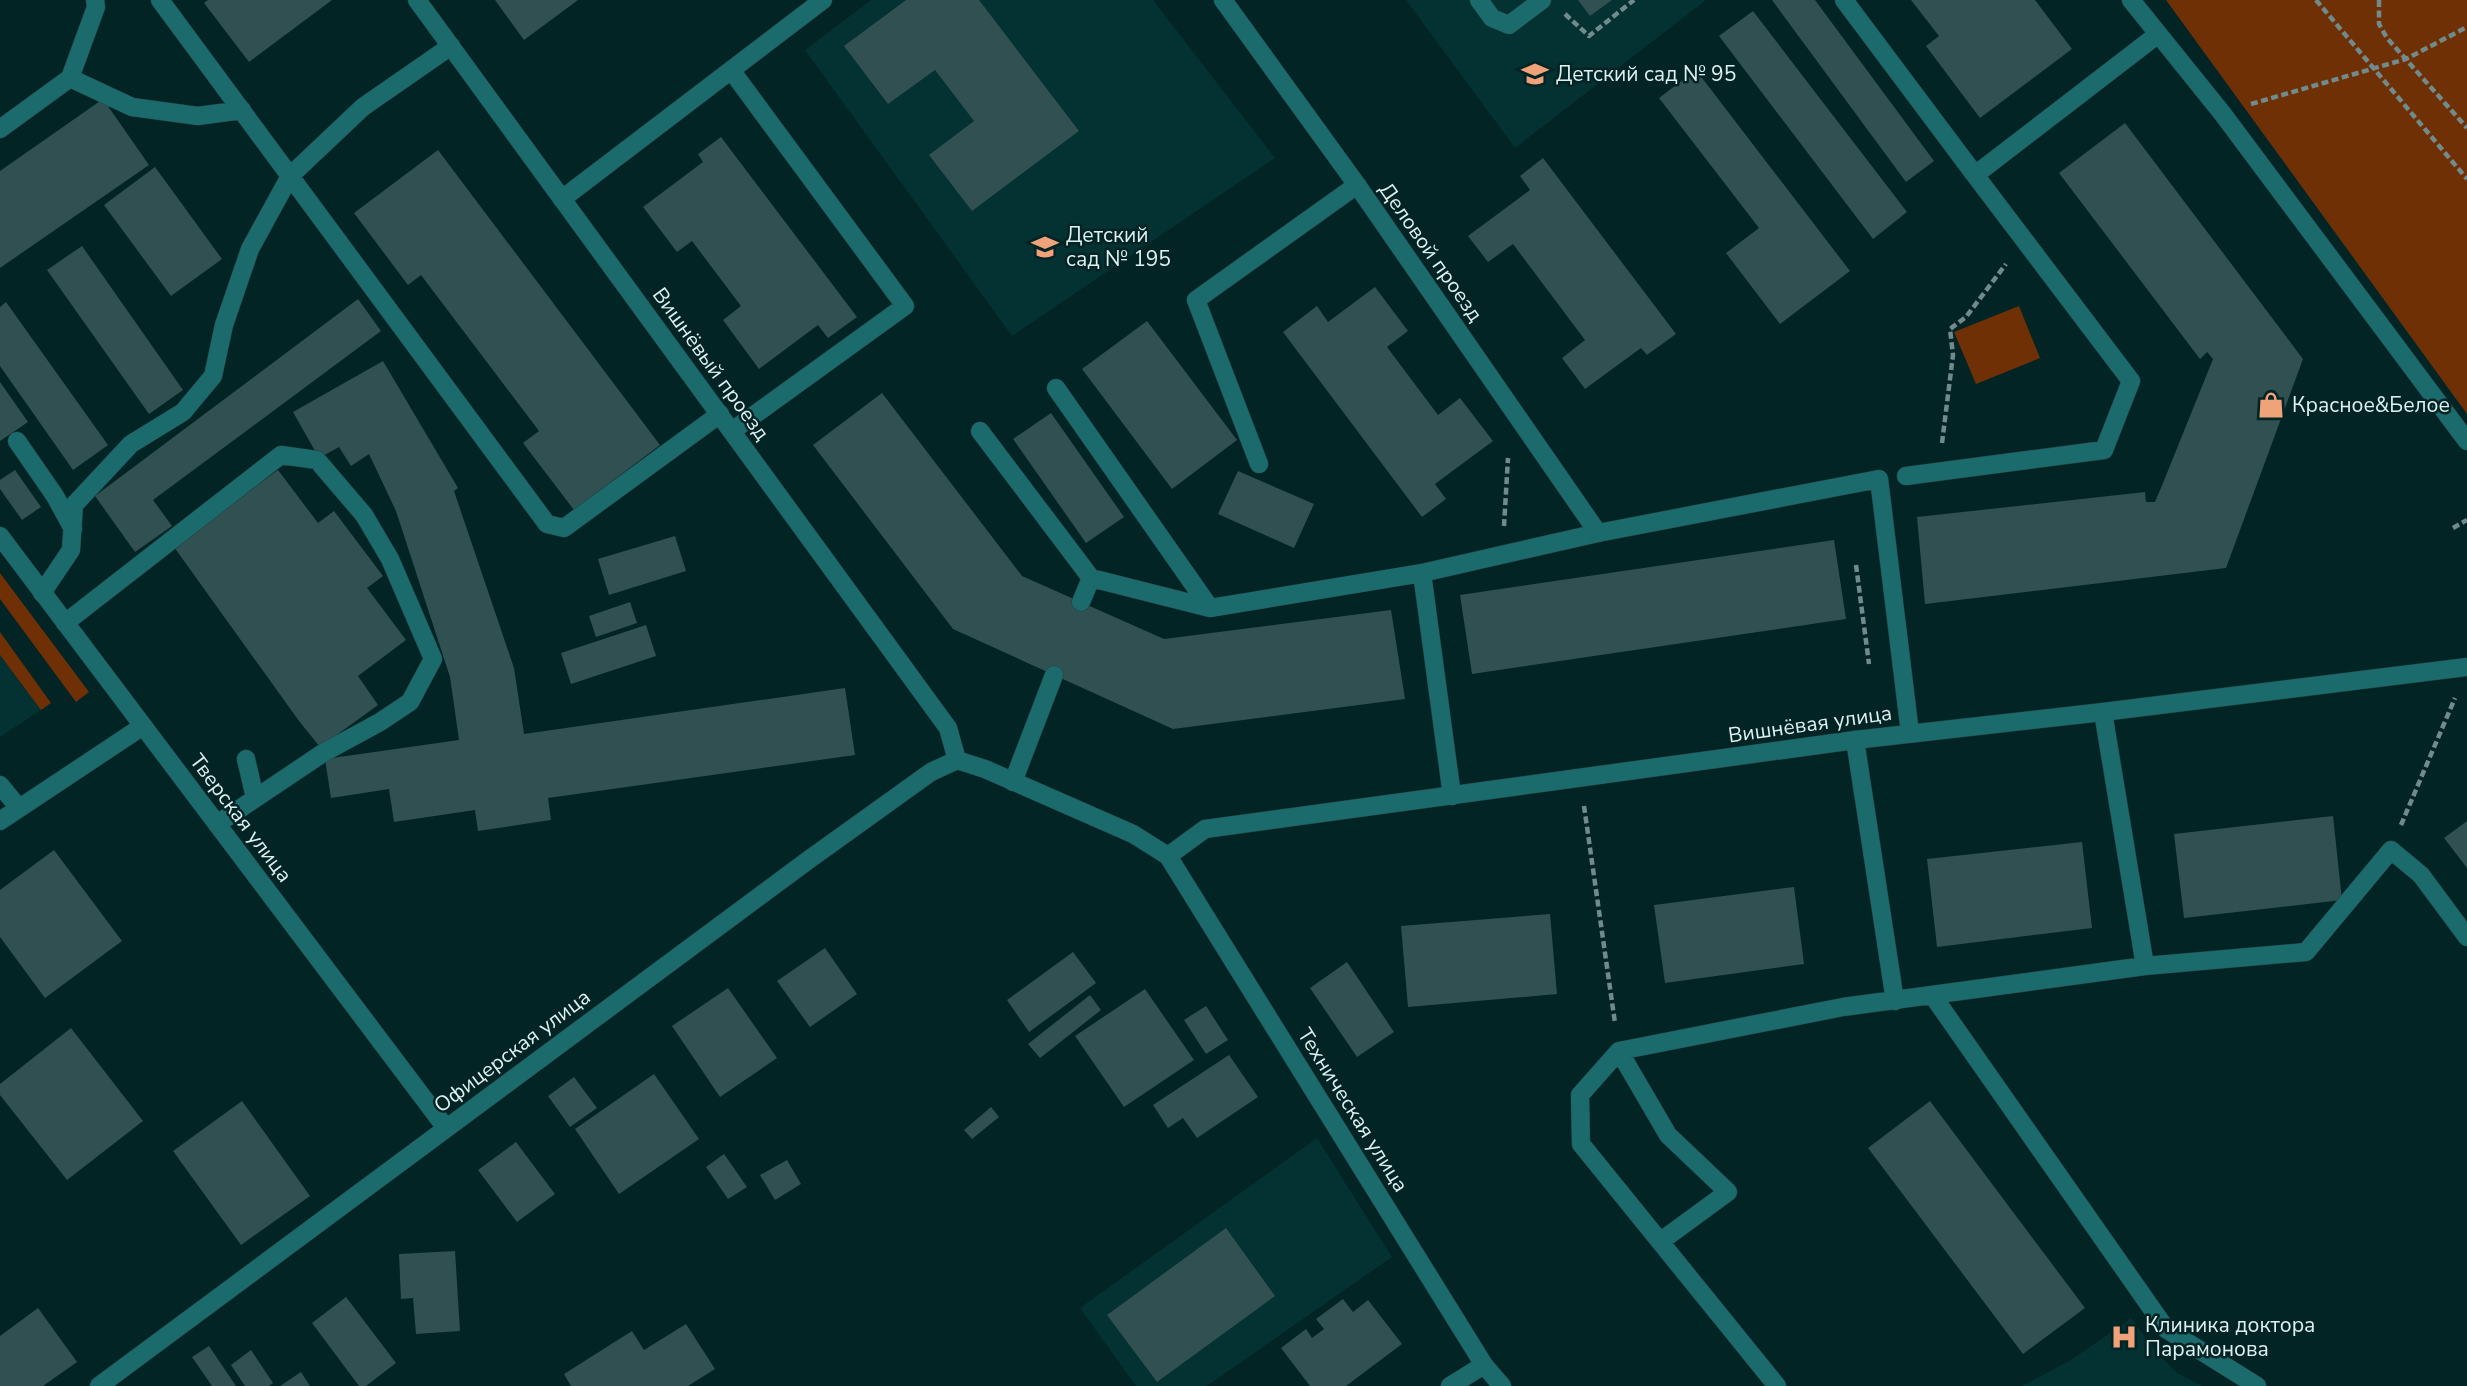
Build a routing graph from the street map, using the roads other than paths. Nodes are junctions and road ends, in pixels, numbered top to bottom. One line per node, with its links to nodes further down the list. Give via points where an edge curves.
1 (95, 0): 13 (street)
2 (160, 0): 14 (street)
3 (417, 0): 11 (street, Вишнёвый проезд)
4 (823, 0): 12 (street)
5 (1223, 0): 18 (street, Деловой проезд)
6 (1479, 0): 7 (street, via 1492,18 1508,25)
7 (1542, 0)
8 (1844, 0): 16 (street)
9 (2130, 0): 10 (street)
10 (2157, 35): 16 (street); 25 (street, via 2222,113)
11 (452, 46): 17 (street, via 363,107); 19 (street, Вишнёвый проезд)
12 (731, 70): 19 (street); 23 (street, via 905,306)
13 (70, 78): 14 (street, via 132,107 198,116); 15 (street)
14 (242, 110): 17 (street)
15 (0, 129)
16 (1975, 175): 27 (street, via 2131,381 2104,450)
17 (290, 176): 21 (street, via 547,524 564,528); 28 (street, via 250,249 224,325 214,376 183,412 131,444 74,505)
18 (1357, 185): 26 (street, via 1196,300); 29 (street, Деловой проезд)
19 (562, 198): 21 (street, Вишнёвый проезд)
20 (1056, 388): 35 (street)
21 (720, 414): 23 (street, Вишнёвый проезд)
22 (980, 430): 32 (street)
23 (732, 431): 44 (street, Вишнёвый проезд, via 948,728)
24 (17, 441): 28 (street)
25 (2467, 441)
26 (1259, 464)
27 (1906, 476)
28 (73, 529): 33 (street, via 71,550)
29 (1598, 533): 31 (street); 41 (street, via 1879,479)
30 (0, 536): 33 (street, Тверская улица)
31 (1422, 573): 35 (street); 47 (street)
32 (1091, 578): 34 (street); 35 (street)
33 (42, 593): 36 (street, Тверская улица)
34 (1081, 602)
35 (1210, 608)
36 (65, 622): 40 (street, Тверская улица); 48 (street, via 111,593 281,455 317,460 364,515 390,559 433,659 410,702)
37 (2467, 667): 39 (street, Вишнёвая улица)
38 (1054, 675): 45 (street)
39 (2103, 712): 41 (street, Вишнёвая улица); 54 (street)
40 (143, 726): 49 (street); 51 (street, Тверская улица)
41 (1910, 733): 42 (street, Вишнёвая улица)
42 (1855, 740): 47 (street, Вишнёвая улица); 56 (street)
43 (246, 759): 48 (street)
44 (957, 760): 45 (street); 58 (street, Офицерская улица, via 931,772 807,861)
45 (1013, 782): 52 (street, via 1133,834)
46 (0, 785): 49 (street)
47 (1452, 796): 52 (street, Вишнёвая улица, via 1205,830)
48 (255, 798): 51 (street)
49 (19, 808): 50 (street)
50 (0, 821)
51 (217, 824): 58 (street, Тверская улица)
52 (1168, 856): 60 (street, Техническая улица)
53 (2467, 937): 54 (street, via 2421,875 2391,850 2306,952)
54 (2145, 966): 55 (street)
55 (1933, 996): 56 (street); 65 (street, via 2166,1329)
56 (1895, 1001): 57 (street, via 1843,1006)
57 (1619, 1051): 59 (street, via 1580,1095 1581,1144); 59 (street, via 1668,1135 1728,1192)
58 (446, 1128): 61 (street, Офицерская улица)
59 (1661, 1241): 64 (street)
60 (1485, 1365): 62 (street); 63 (street, Техническая улица)
61 (99, 1386)
62 (1450, 1386)
63 (1502, 1386)
64 (1777, 1386)
65 (2257, 1386)

